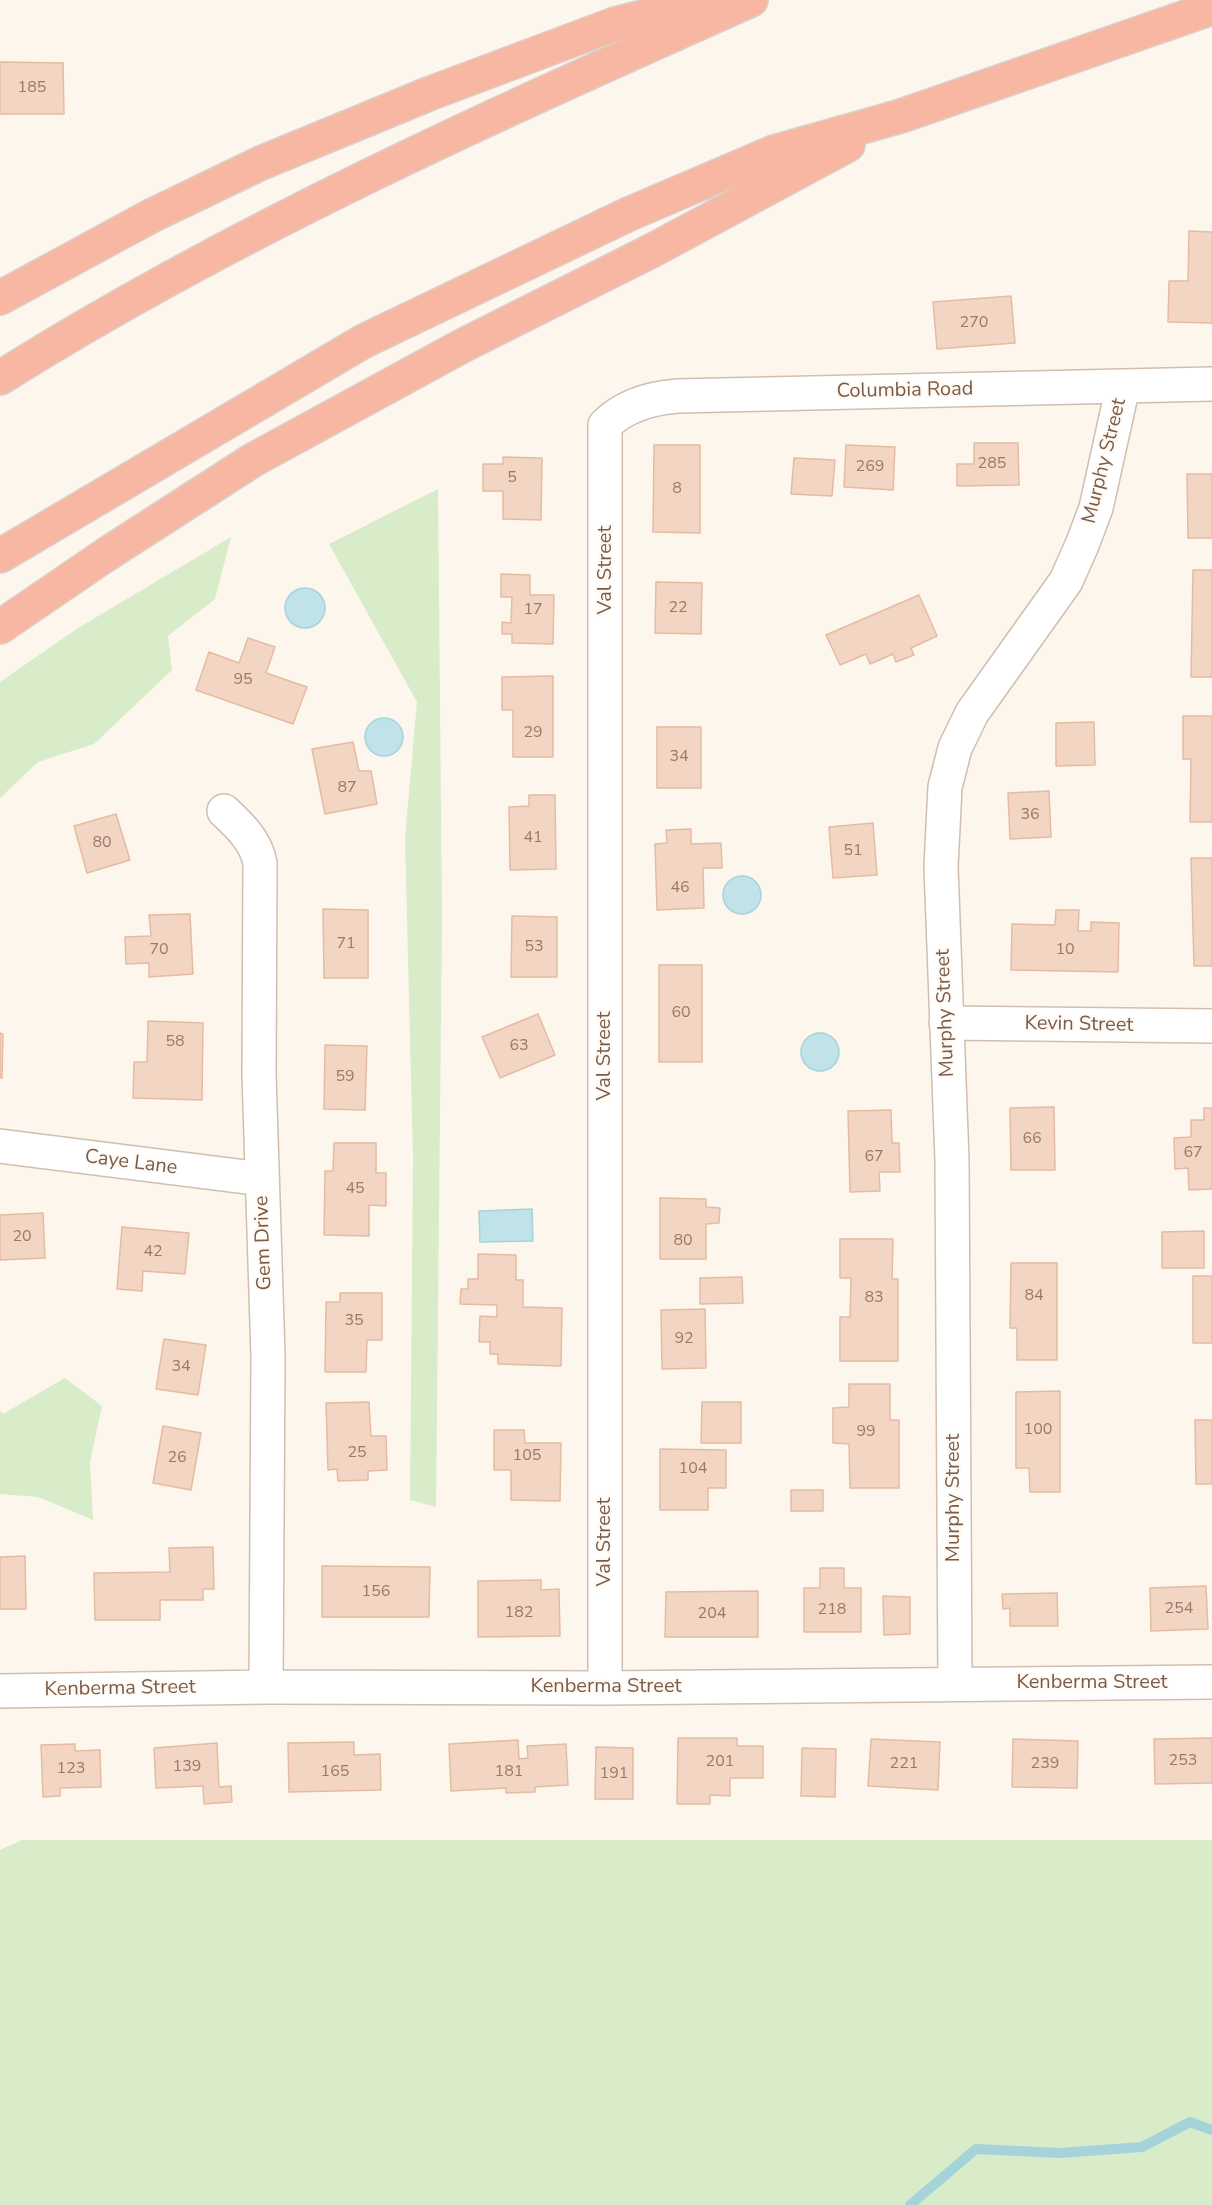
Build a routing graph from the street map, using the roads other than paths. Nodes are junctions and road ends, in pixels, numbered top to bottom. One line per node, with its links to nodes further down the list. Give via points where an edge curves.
1 (711, 0): 5 (highway, via 615,24 431,93 261,163 151,216)
2 (751, 0): 6 (highway, via 400,161 220,251)
3 (1212, 8): 4 (highway)
4 (901, 116): 10 (highway, via 774,152 629,214 364,340); 11 (highway, via 253,460)
5 (0, 298)
6 (0, 378)
7 (1212, 384): 8 (street, Columbia Road)
8 (1123, 386): 9 (street, Columbia Road, via 678,396 644,401); 13 (street, Murphy Street, via 1096,508 1066,581 972,713 955,748 945,787 941,828)
9 (605, 425): 20 (street, Val Street)
10 (0, 556)
11 (0, 627)
12 (224, 811): 16 (street, Gem Drive, via 248,835 260,863)
13 (946, 1023): 14 (street, Kevin Street); 18 (street, Murphy Street, via 952,1160)
14 (1212, 1026)
15 (0, 1146): 16 (street, Caye Lane)
16 (262, 1179): 19 (street, Gem Drive, via 268,1356)
17 (1212, 1682): 18 (street, Kenberma Street)
18 (955, 1683): 20 (street, Kenberma Street)
19 (266, 1687): 20 (street, Kenberma Street); 21 (street, Kenberma Street)
20 (605, 1688)
21 (0, 1691)

